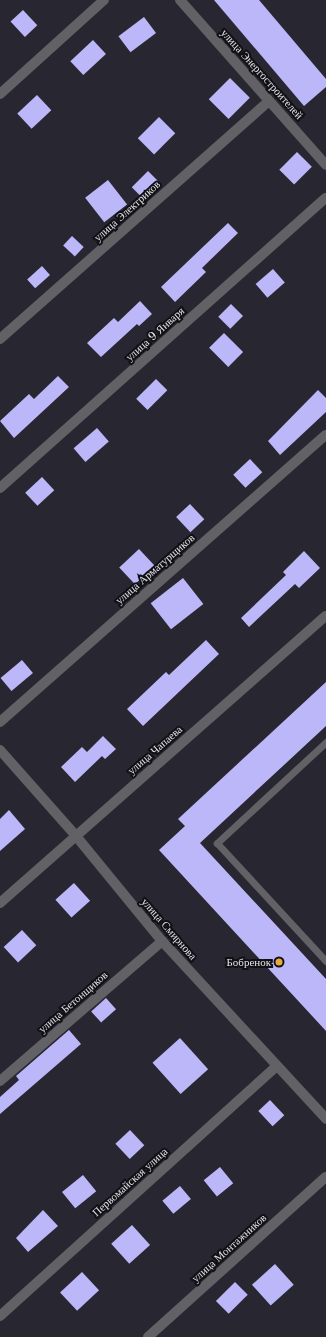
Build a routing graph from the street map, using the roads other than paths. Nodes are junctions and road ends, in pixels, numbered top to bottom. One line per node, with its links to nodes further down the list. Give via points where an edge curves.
1 (104, 0): 3 (street)
2 (180, 0): 4 (street, улица Энергостроителей)
3 (0, 94)
4 (269, 101): 5 (street, улица Энергостроителей); 7 (street, улица Электриков)
5 (326, 164)
6 (326, 198): 9 (street, улица 9 Января)
7 (0, 339)
8 (326, 435): 11 (street, улица Арматурщиков)
9 (0, 488)
10 (324, 621): 14 (street, улица Чапаева)
11 (0, 722)
12 (326, 742): 17 (lane, via 217,843)
13 (0, 750): 14 (street, улица Смирнова)
14 (76, 836): 15 (street, улица Чапаева); 16 (street, улица Смирнова)
15 (0, 903)
16 (162, 941): 18 (street, улица Смирнова); 19 (street, улица Бетонщиков)
17 (326, 961)
18 (277, 1066): 20 (street, улица Смирнова); 22 (street, Первомайская улица)
19 (0, 1081)
20 (325, 1116)
21 (326, 1177): 23 (street, улица Монтажников)
22 (0, 1316)
23 (148, 1337)

